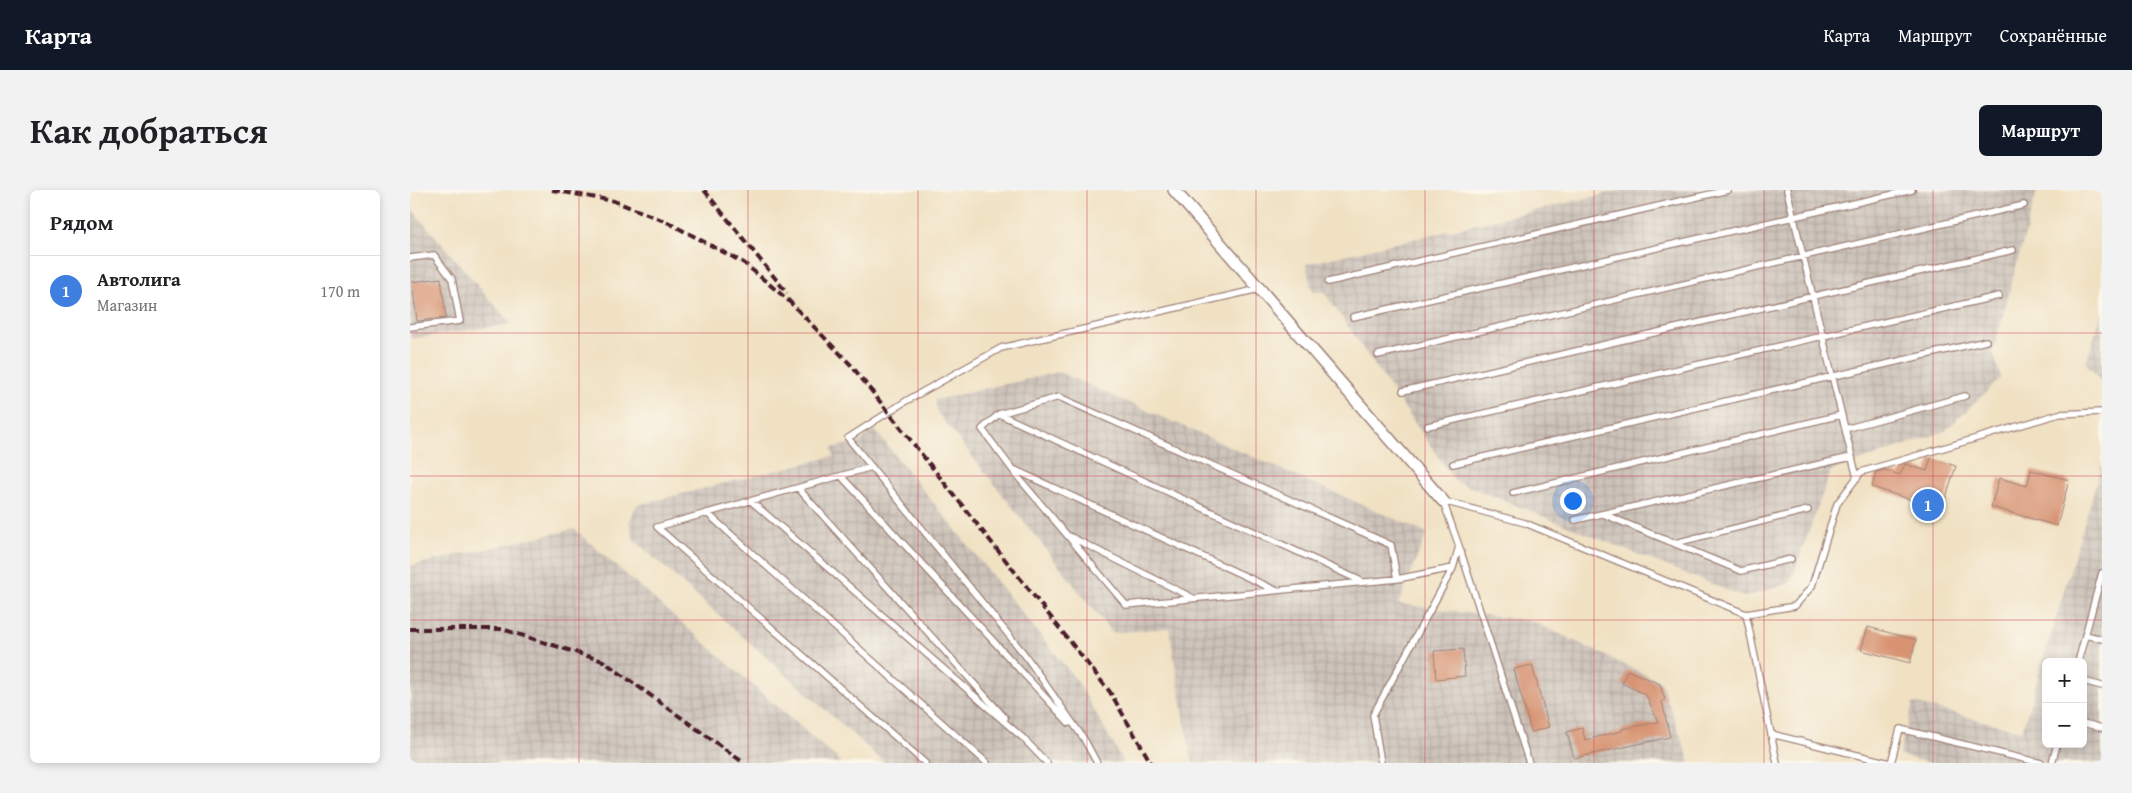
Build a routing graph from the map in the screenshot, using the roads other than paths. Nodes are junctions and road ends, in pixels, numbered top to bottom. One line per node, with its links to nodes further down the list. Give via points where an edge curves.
1 (1174, 190): 11 (street)
2 (1728, 190): 10 (lane)
3 (1786, 190): 6 (lane)
4 (1912, 190): 6 (lane)
5 (2024, 205): 8 (lane)
6 (1793, 217): 8 (lane); 14 (lane)
7 (2013, 250): 12 (lane)
8 (1803, 257): 12 (lane); 18 (lane)
9 (410, 258): 15 (lane, via 434,255 452,279 460,321)
10 (1328, 282)
11 (1261, 288): 29 (lane, via 1000,348 848,438); 36 (street)
12 (1812, 296): 16 (lane); 20 (lane)
13 (2000, 296): 16 (lane)
14 (1353, 317)
15 (410, 327)
16 (1822, 337): 19 (lane); 25 (lane)
17 (1986, 341): 19 (lane)
18 (1378, 355)
19 (1832, 377): 24 (lane); 28 (lane)
20 (1403, 391)
21 (1965, 396): 26 (lane)
22 (2102, 412): 32 (lane, via 2059,414 1875,467 1861,472)
23 (999, 414): 30 (lane, via 982,429); 47 (lane, via 1059,398 1391,545); 48 (lane)
24 (1841, 415): 26 (lane); 34 (lane)
25 (1428, 426)
26 (1845, 430): 27 (lane)
27 (1851, 457): 32 (lane); 39 (lane)
28 (1453, 464)
29 (872, 467): 31 (lane); 62 (lane, via 1025,655)
30 (1012, 468): 41 (lane); 49 (lane)
31 (840, 476): 33 (lane); 62 (lane)
32 (1856, 478): 52 (lane, via 1837,504 1812,586 1795,606)
33 (798, 488): 35 (lane); 61 (lane)
34 (1513, 493)
35 (751, 501): 38 (lane); 61 (lane)
36 (1443, 501): 43 (lane); 52 (lane, via 1525,523)
37 (1808, 510): 42 (lane)
38 (707, 513): 64 (lane, via 657,527); 65 (lane)
39 (1602, 514): 40 (lane); 42 (lane)
40 (1575, 520)
41 (1067, 535): 51 (lane); 51 (lane, via 1126,605)
42 (1675, 543): 44 (lane, via 1741,571)
43 (1459, 546): 45 (lane); 69 (lane)
44 (1791, 559)
45 (1453, 568): 47 (lane); 68 (lane, via 1372,715)
46 (2102, 573): 50 (lane)
47 (1397, 579): 48 (lane)
48 (1362, 582): 49 (lane)
49 (1276, 590): 51 (lane)
50 (2099, 594): 53 (lane)
51 (1195, 598)
52 (1746, 614): 60 (lane)
53 (2085, 635): 54 (lane); 55 (lane)
54 (2102, 640)
55 (2079, 658)
56 (2087, 682): 57 (lane)
57 (2102, 686)
58 (2087, 724): 59 (lane)
59 (2102, 728)
60 (1771, 734): 70 (lane); 71 (lane)
61 (1023, 738): 66 (lane)
62 (1084, 739): 67 (lane)
63 (2056, 748): 73 (lane)
64 (925, 763)
65 (987, 763)
66 (1047, 763)
67 (1097, 763)
68 (1380, 763)
69 (1529, 763)
70 (1777, 763)
71 (1891, 763): 72 (lane, via 1900,729)
72 (2041, 763)
73 (2052, 763)

